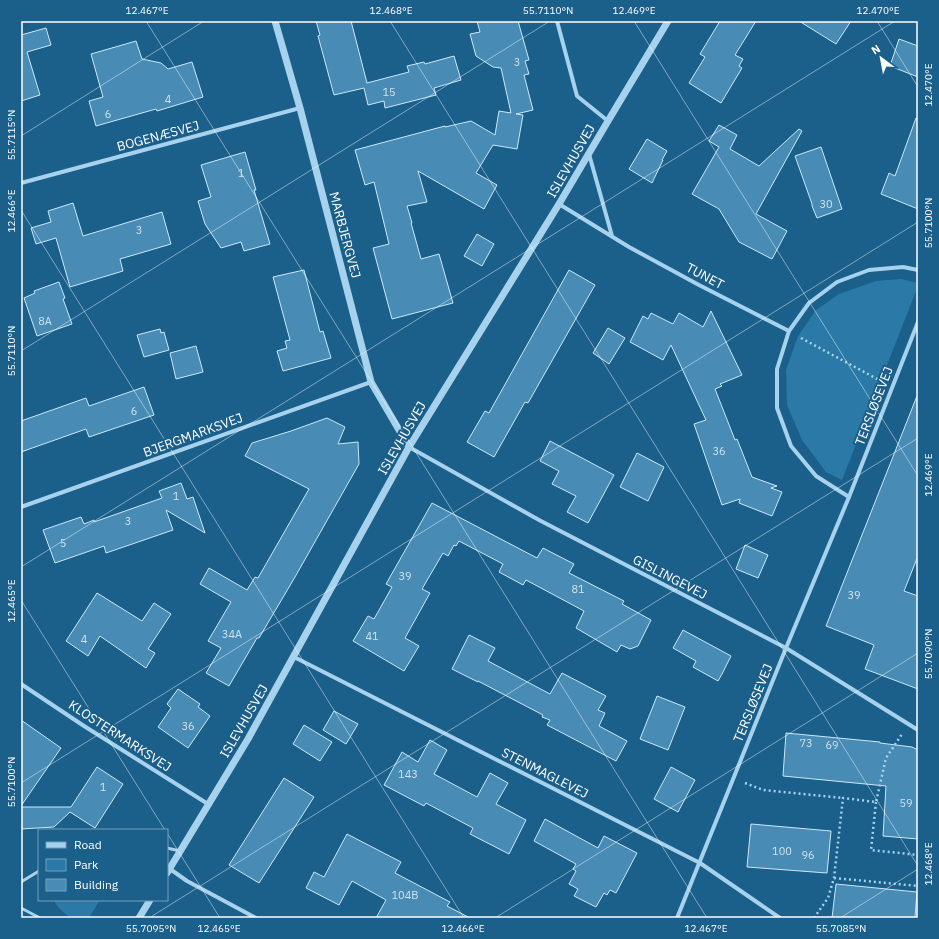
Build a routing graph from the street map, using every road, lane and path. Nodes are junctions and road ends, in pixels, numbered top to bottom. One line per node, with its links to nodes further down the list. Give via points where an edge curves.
1 (275, 21): 4 (street, MARBJERGVEJ)
2 (557, 21): 5 (street, via 577,96)
3 (668, 21): 5 (street, ISLEVHUSVEJ)
4 (300, 108): 7 (street, BOGENÆSVEJ); 13 (street, MARBJERGVEJ)
5 (608, 121): 6 (street, ISLEVHUSVEJ)
6 (589, 154): 8 (street, ISLEVHUSVEJ); 9 (street)
7 (21, 183)
8 (560, 204): 9 (street, TUNET); 15 (street, ISLEVHUSVEJ)
9 (612, 236): 12 (street, TUNET, via 699,285)
10 (918, 270): 12 (street, via 903,267 869,270 837,282 809,303)
11 (918, 322): 14 (street, TERSLØSEVEJ)
12 (789, 331): 14 (path); 16 (street, via 777,369 777,408 791,446 816,476)
13 (371, 382): 15 (street, MARBJERGVEJ); 17 (street, BJERGMARKSVEJ)
14 (892, 387): 16 (street, TERSLØSEVEJ)
15 (409, 447): 18 (street, GISLINGEVEJ, via 539,520); 19 (street, ISLEVHUSVEJ)
16 (849, 497): 18 (street, TERSLØSEVEJ)
17 (21, 507)
18 (786, 648): 21 (street, GISLINGEVEJ); 23 (street, TERSLØSEVEJ)
19 (294, 658): 26 (street, ISLEVHUSVEJ); 30 (street, STENMAGLEVEJ)
20 (21, 684): 26 (street, KLOSTERMARKSVEJ)
21 (909, 724): 22 (street, GISLINGEVEJ); 25 (path, via 886,758)
22 (918, 730)
23 (734, 778): 24 (path, via 763,790); 30 (street, TERSLØSEVEJ)
24 (843, 798): 25 (path); 33 (path)
25 (876, 802): 29 (path, via 871,850)
26 (208, 804): 28 (street, ISLEVHUSVEJ)
27 (168, 848): 28 (lane)
28 (180, 851): 31 (street, ISLEVHUSVEJ)
29 (918, 855)
30 (700, 863): 41 (street, TERSLØSEVEJ); 42 (street, STENMAGLEVEJ)
31 (168, 871): 40 (street)
32 (38, 872): 34 (lane)
33 (834, 878): 35 (path); 43 (path, via 828,898)
34 (21, 882)
35 (918, 886)
36 (149, 901): 39 (street)
37 (21, 908): 38 (lane)
38 (40, 918)
39 (139, 918)
40 (256, 918)
41 (677, 918)
42 (780, 918)
43 (814, 918)

